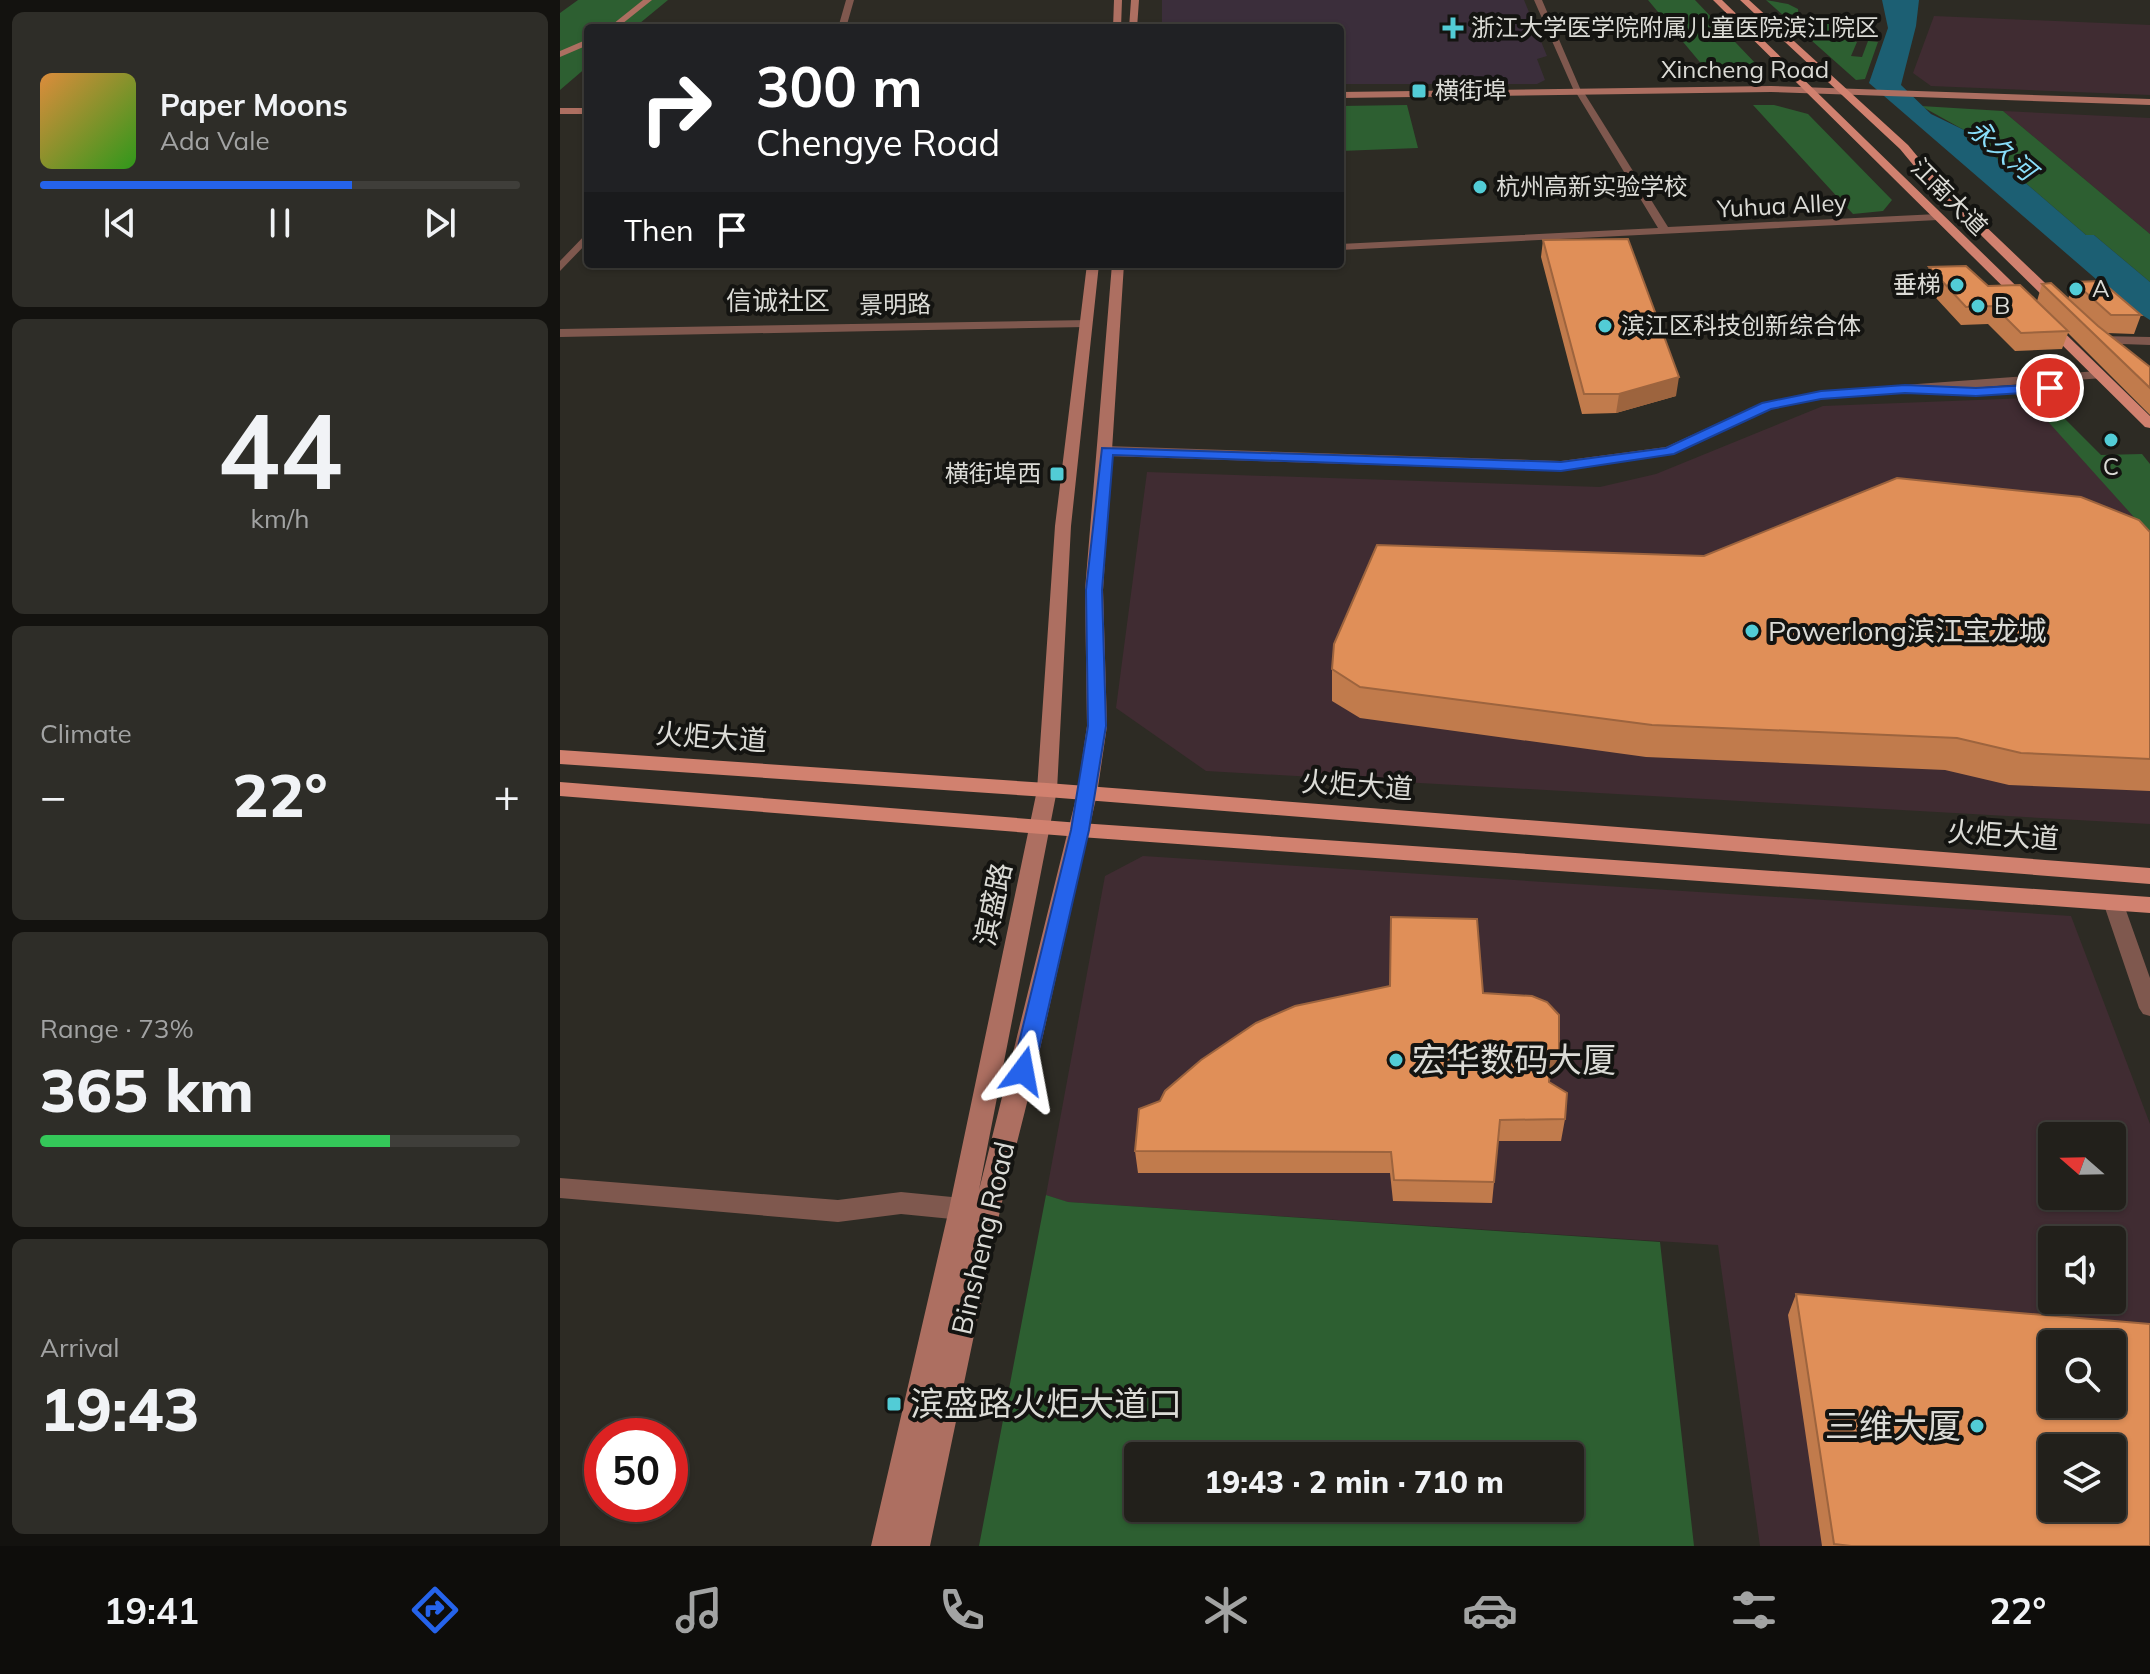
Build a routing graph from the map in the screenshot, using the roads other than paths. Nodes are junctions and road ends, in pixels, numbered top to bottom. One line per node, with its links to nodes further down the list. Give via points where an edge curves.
1 (648, 0): 8 (main road)
2 (850, 0): 9 (street)
3 (1118, 0): 10 (main road)
4 (1135, 0): 11 (main road)
5 (1538, 0): 16 (street)
6 (1717, 0): 14 (main road, 江南大道)
7 (1744, 0): 15 (main road)
8 (617, 24)
9 (843, 24)
10 (1117, 24)
11 (1133, 24)
12 (584, 44): 13 (main road)
13 (560, 54)
14 (1812, 93): 15 (main road, Xincheng Road); 16 (main road, Xincheng Road); 25 (main road, 江南大道)
15 (1848, 94): 18 (main road, Xincheng Road); 32 (main road)
16 (1582, 95): 17 (main road, Xincheng Road); 26 (street)
17 (1344, 98)
18 (1973, 98): 19 (main road, Xincheng Road); 22 (main road, Xincheng Road)
19 (2150, 102)
20 (560, 104): 21 (main road)
21 (584, 104)
22 (2150, 108)
23 (560, 111): 24 (main road)
24 (584, 111)
25 (1938, 217): 26 (street, Yuhua Alley); 38 (main road, 江南大道)
26 (1666, 232): 28 (street, Yuhua Alley)
27 (584, 240): 29 (street)
28 (1344, 247)
29 (560, 268)
30 (1093, 268): 33 (main road, 滨盛路)
31 (1118, 268): 40 (main road, Binsheng Road)
32 (2068, 311)
33 (1086, 323): 34 (street, 景明路); 43 (main road, 滨盛路, via 1063,526)
34 (560, 333)
35 (2094, 335): 36 (street); 37 (main road)
36 (2148, 345): 37 (street)
37 (2112, 352)
38 (2104, 380): 39 (main road, 江南大道); 40 (street, via 1976,392 1905,389 1821,395 1767,406 1669,451 1561,466)
39 (2150, 424)
40 (1106, 451): 44 (main road, Binsheng Road, via 1094,590 1097,726)
41 (560, 757): 43 (main road, 火炬大道)
42 (560, 789): 45 (main road)
43 (1047, 790): 44 (main road, 火炬大道); 45 (main road, 滨盛路)
44 (1087, 794): 46 (main road, Binsheng Road); 47 (main road, 火炬大道)
45 (1040, 826): 46 (main road); 52 (main road, 滨盛路)
46 (1080, 830): 48 (main road); 54 (main road, Binsheng Road, via 988,1206)
47 (2150, 876)
48 (2113, 902): 49 (main road); 50 (street)
49 (2150, 905)
50 (2150, 1008)
51 (560, 1188): 52 (street, via 838,1211 901,1203)
52 (962, 1209): 53 (main road, 滨盛路)
53 (887, 1546)
54 (914, 1546)

